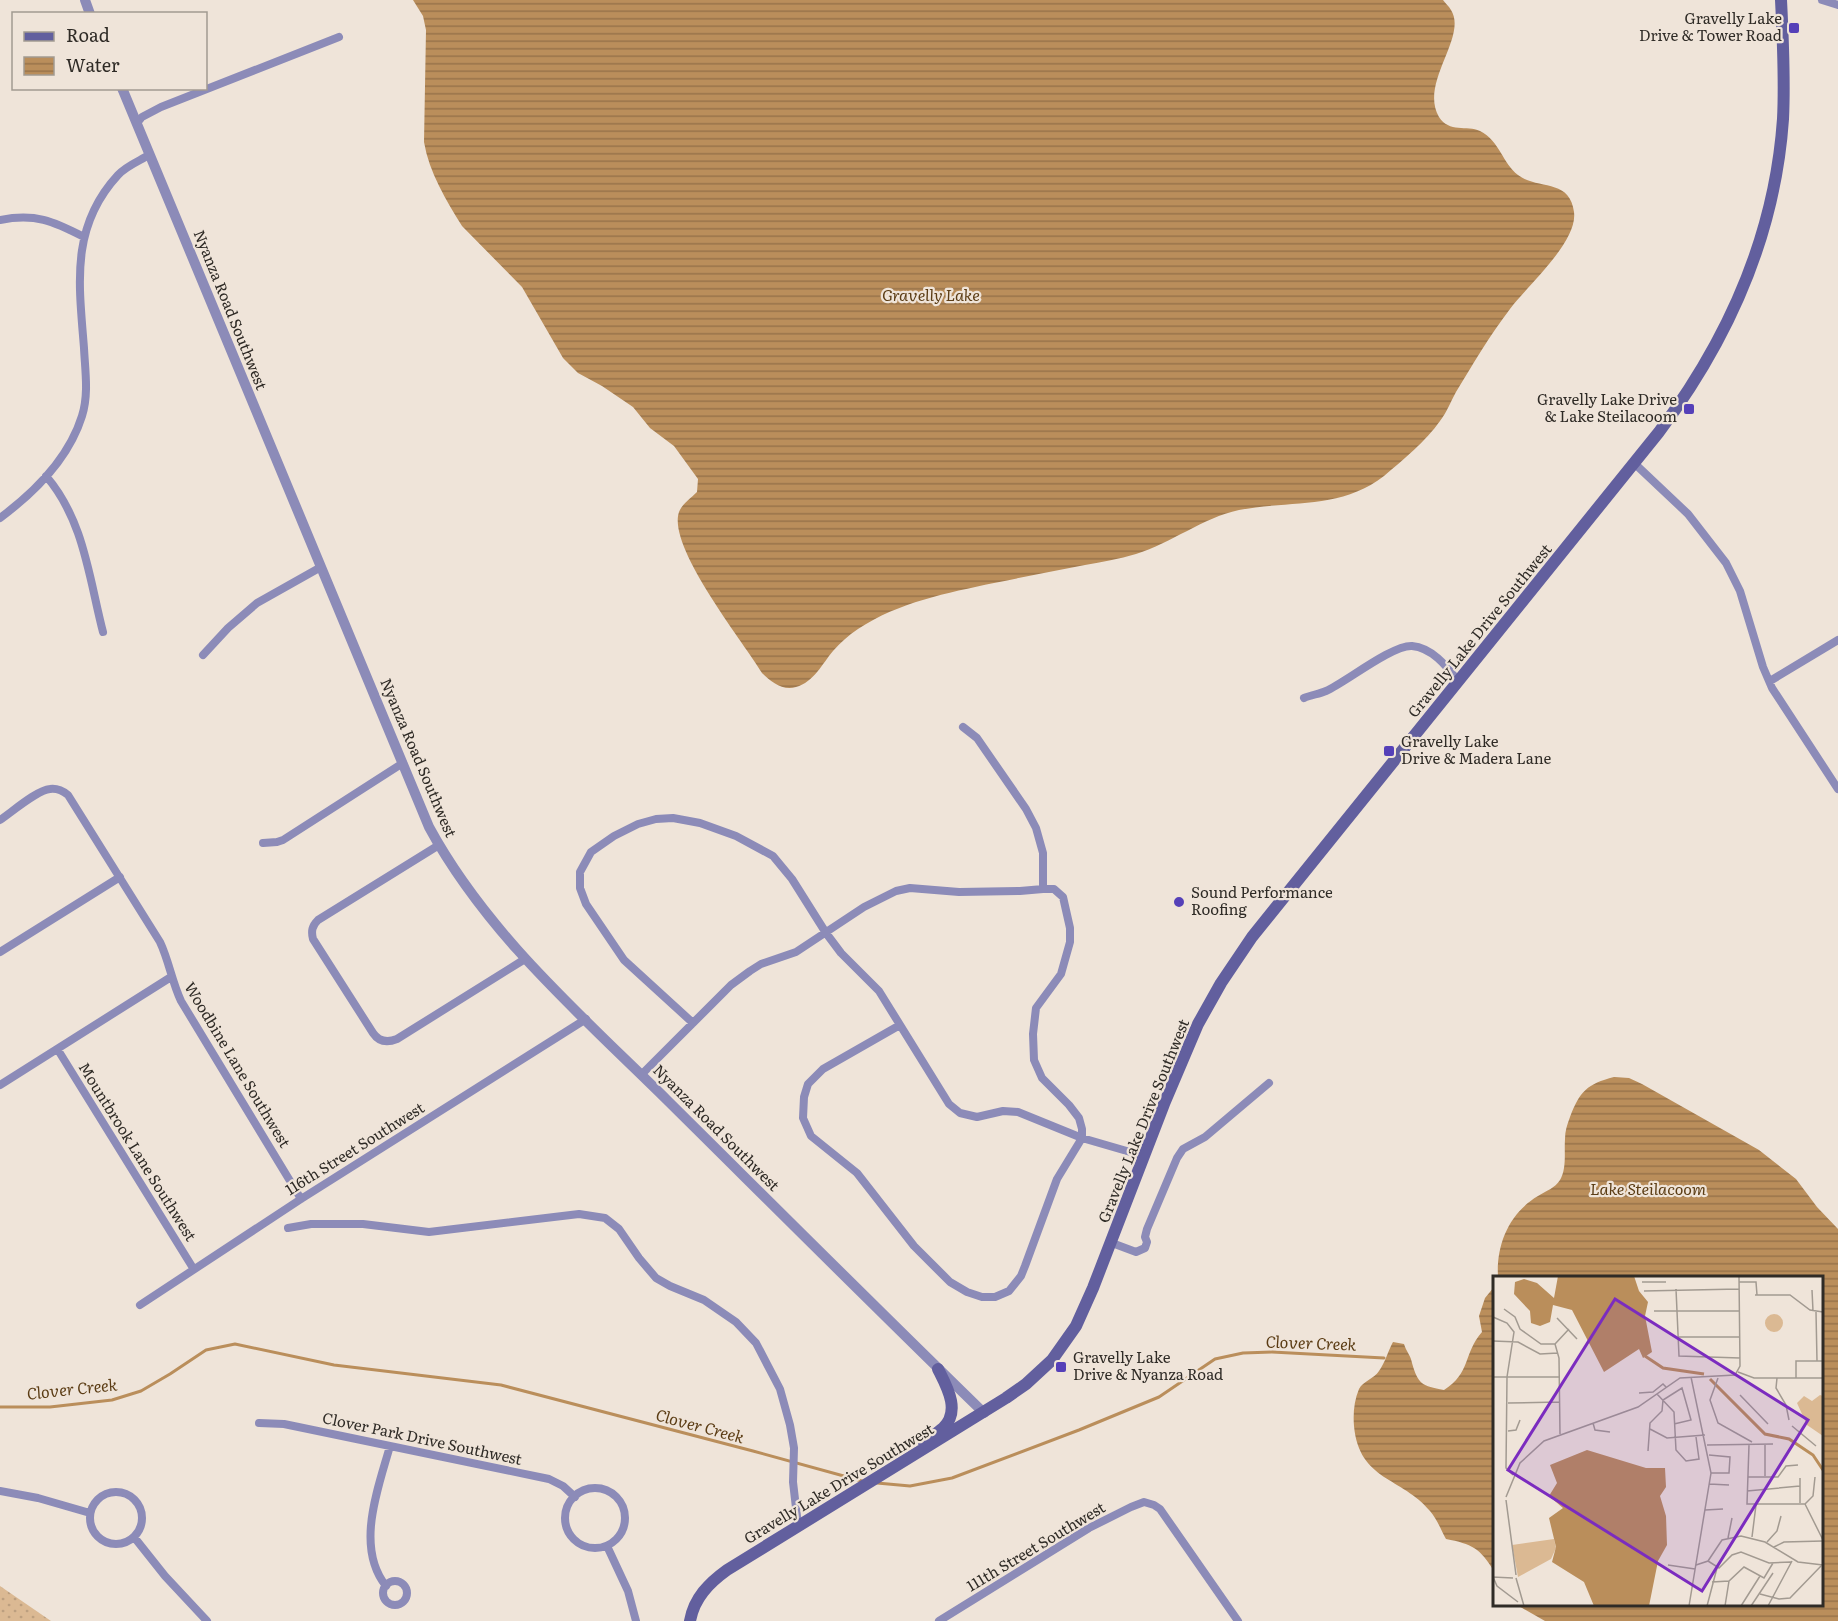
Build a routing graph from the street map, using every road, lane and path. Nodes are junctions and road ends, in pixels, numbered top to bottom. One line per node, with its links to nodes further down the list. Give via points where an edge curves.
1 (1781, 0): 12 (main road, Gravelly Lake Drive Southwest, via 1782,121 1773,185 1757,250 1732,315 1711,354 1685,398)
2 (1822, 0): 3 (street)
3 (1838, 4)
4 (339, 37): 5 (street)
5 (207, 89)
6 (123, 90): 8 (street, Nyanza Road Southwest)
7 (204, 90): 8 (street, via 161,107)
8 (136, 123): 9 (street, Nyanza Road Southwest)
9 (148, 154): 11 (street, via 118,174 105,191); 15 (street, Nyanza Road Southwest)
10 (0, 220): 11 (street, via 18,216 48,220)
11 (84, 237): 13 (street, via 78,271 86,380 83,414 75,436)
12 (1634, 463): 19 (street, via 1688,514 1732,572); 20 (main road, Gravelly Lake Drive Southwest)
13 (46, 476): 14 (street); 16 (street, via 64,499 82,542)
14 (0, 518)
15 (321, 567): 18 (street, via 257,603); 23 (street, Nyanza Road Southwest)
16 (103, 632)
17 (1838, 640): 19 (street)
18 (203, 656)
19 (1770, 681): 24 (street)
20 (1459, 682): 21 (street, via 1434,656 1411,646); 42 (main road, Gravelly Lake Drive Southwest, via 1252,937 1221,983 1198,1024)
21 (1304, 698)
22 (963, 727): 29 (street, via 977,738 1036,828 1043,853)
23 (403, 763): 26 (street, via 291,835); 27 (street, Nyanza Road Southwest)
24 (1838, 789)
25 (0, 819): 28 (street, Woodbine Lane Southwest, via 43,791 62,791)
26 (263, 843)
27 (439, 845): 32 (street, Nyanza Road Southwest, via 476,900); 32 (street, via 318,920 312,930 313,939 373,1033 381,1041 397,1039)
28 (120, 877): 31 (street); 33 (street, Woodbine Lane Southwest, via 160,942)
29 (1043, 889): 30 (street, via 959,892 910,888 864,907); 41 (street, via 1054,890 1063,897 1071,936 1061,975 1036,1008 1034,1060 1042,1078 1079,1118)
30 (826, 933): 35 (street, via 796,952 750,971); 35 (street, via 773,856 736,836 700,823 662,818 638,824 602,844 586,858 582,868 579,882 586,904 618,953); 36 (street, via 875,985)
31 (0, 952)
32 (525, 959): 34 (street, Nyanza Road Southwest)
33 (171, 977): 37 (street); 43 (street, Woodbine Lane Southwest, via 181,1001)
34 (586, 1019): 38 (street, Nyanza Road Southwest); 43 (street, 116th Street Southwest)
35 (693, 1023): 38 (street)
36 (900, 1025): 41 (street, via 949,1104 960,1113 977,1117 1018,1112); 41 (street, via 823,1069 804,1097 803,1118 815,1140 857,1173 914,1246 958,1287 982,1297 1000,1296 1013,1286 1025,1266 1057,1179)
37 (58, 1050): 40 (street); 46 (street, Mountbrook Lane Southwest)
38 (641, 1075): 48 (street, Nyanza Road Southwest)
39 (1269, 1083): 45 (street, via 1205,1137 1183,1149 1147,1229 1145,1248 1136,1252)
40 (0, 1085)
41 (1082, 1138): 42 (street)
42 (1144, 1156): 45 (main road, Gravelly Lake Drive Southwest)
43 (302, 1199): 46 (street, 116th Street Southwest)
44 (288, 1228): 56 (street, via 363,1224 429,1232 579,1214 604,1218 619,1229 656,1278 704,1300 736,1322 764,1356 780,1389 790,1425)
45 (1112, 1243): 49 (main road, Gravelly Lake Drive Southwest, via 1065,1343 1026,1384)
46 (193, 1268): 47 (street, 116th Street Southwest)
47 (140, 1305)
48 (939, 1369): 49 (street, Nyanza Road Southwest); 52 (main road, via 952,1414 944,1427)
49 (984, 1413): 52 (main road, Gravelly Lake Drive Southwest)
50 (259, 1423): 51 (street, Clover Park Drive Southwest, via 284,1424)
51 (390, 1446): 54 (street, Clover Park Drive Southwest, via 549,1479); 59 (street, via 369,1546 374,1566)
52 (901, 1464): 56 (main road, Gravelly Lake Drive Southwest)
53 (0, 1491): 55 (street)
54 (575, 1497): 58 (street, via 566,1509 566,1528 571,1537 587,1548); 58 (street, via 597,1489 615,1496 621,1504 621,1533)
55 (90, 1513): 57 (street, via 92,1529 103,1541 119,1544); 57 (street, via 106,1493 132,1497 141,1512)
56 (798, 1525): 62 (main road, Gravelly Lake Drive Southwest, via 711,1582 696,1602)
57 (134, 1537): 60 (street)
58 (607, 1546): 61 (street, via 632,1600)
59 (386, 1586)
60 (207, 1621)
61 (636, 1621)
62 (690, 1621)
63 (939, 1621): 64 (street, 111th Street Southwest, via 1089,1528 1144,1502 1160,1509)
64 (1238, 1621)

